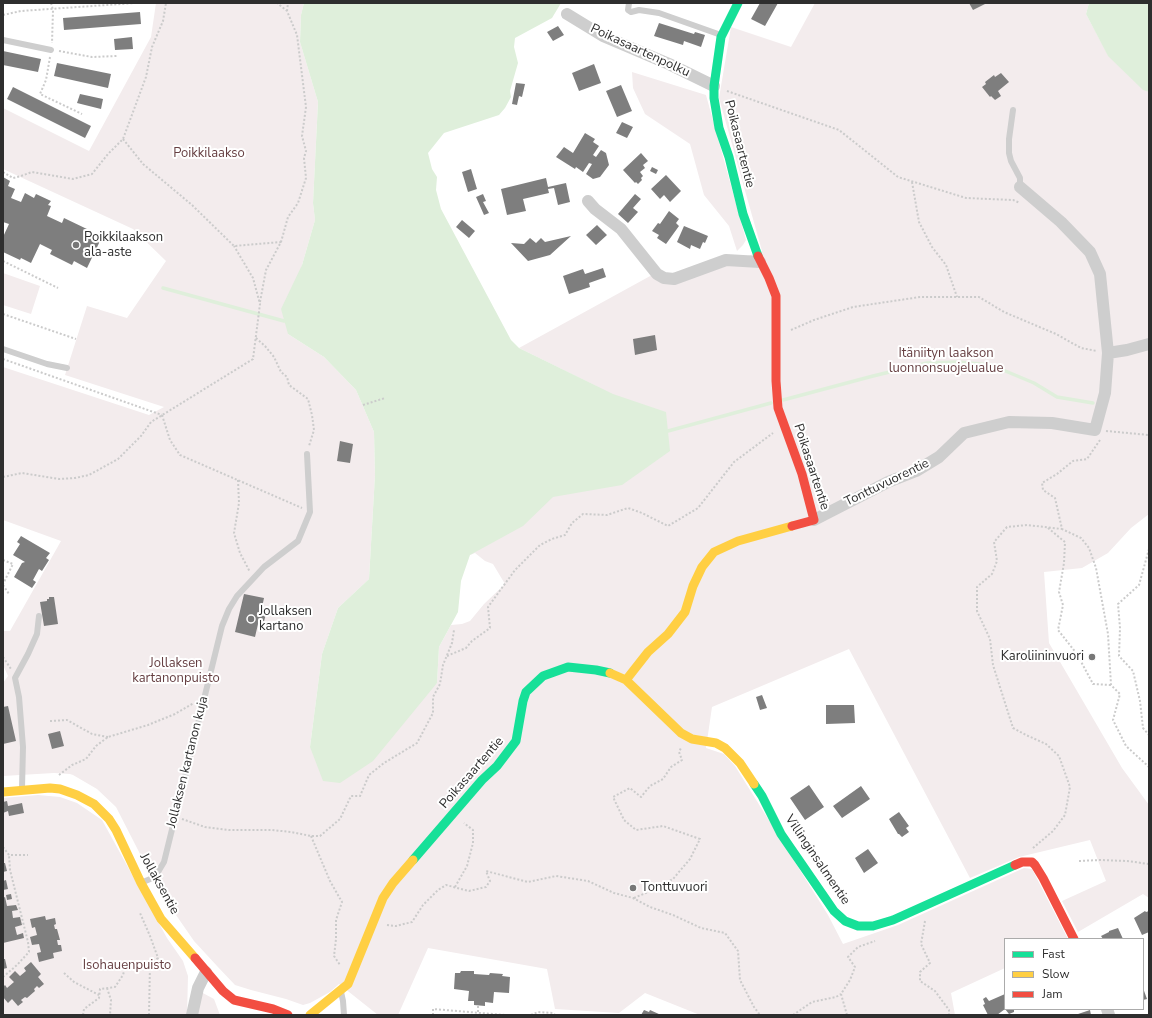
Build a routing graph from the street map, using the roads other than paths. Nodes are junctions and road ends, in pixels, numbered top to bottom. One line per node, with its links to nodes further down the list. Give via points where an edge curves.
1 (630, 3): 4 (lane, via 628,10 631,12 639,10 659,13)
2 (738, 3): 4 (street, Poikasaartentie)
3 (567, 14): 7 (street, Poikasaartenpolku, via 603,36)
4 (721, 35): 7 (street, Poikasaartentie)
5 (3, 40): 6 (lane)
6 (51, 50)
7 (714, 86): 11 (street, Poikasaartentie, via 719,128 743,214)
8 (1013, 110): 9 (lane, via 1009,152 1020,178)
9 (1020, 187): 14 (street, via 1061,222 1090,252 1100,274)
10 (588, 201): 11 (street, via 621,229 657,274 664,278 674,279 726,260)
11 (760, 262): 17 (street, Poikasaartentie, via 776,296 778,408 802,474)
12 (1149, 344): 14 (street)
13 (3, 349): 15 (lane)
14 (1108, 353): 17 (street, Tonttuvuorentie, via 1106,394 1095,430 1052,423 1009,422 964,433 939,457 916,471 888,482)
15 (67, 368)
16 (306, 454): 22 (lane, Jollaksen kartanon kuja, via 310,512 298,541 264,567 237,596 229,609 222,626 164,862 155,877)
17 (814, 520): 19 (street, Poikasaartentie, via 738,541 714,552 702,567 685,612)
18 (39, 616): 20 (lane, via 37,634 15,678 23,747)
19 (626, 680): 23 (street, Villinginsalmentie, via 681,733 692,739 716,743 726,748 740,763 762,796 781,834 834,911 846,921 858,926 873,926 893,920 1027,862 1043,878); 25 (street, Poikasaartentie, via 613,674 568,667 543,676 526,692 516,741 498,766 482,780 393,883 383,898 354,972)
20 (22, 790): 21 (street, Jollaksentie); 22 (street, Jollaksentie, via 60,789 94,804 116,830)
21 (3, 792)
22 (141, 883): 24 (street, Jollaksentie, via 161,919)
23 (1073, 938)
24 (206, 972): 26 (street, Jollaksentie, via 234,1000); 27 (street, via 198,988)
25 (341, 991): 29 (street, Poikasaartentie); 30 (lane)
26 (255, 1010): 28 (street, Jollaksentie, via 273,1009)
27 (192, 1015)
28 (288, 1015)
29 (310, 1015)
30 (344, 1015)

